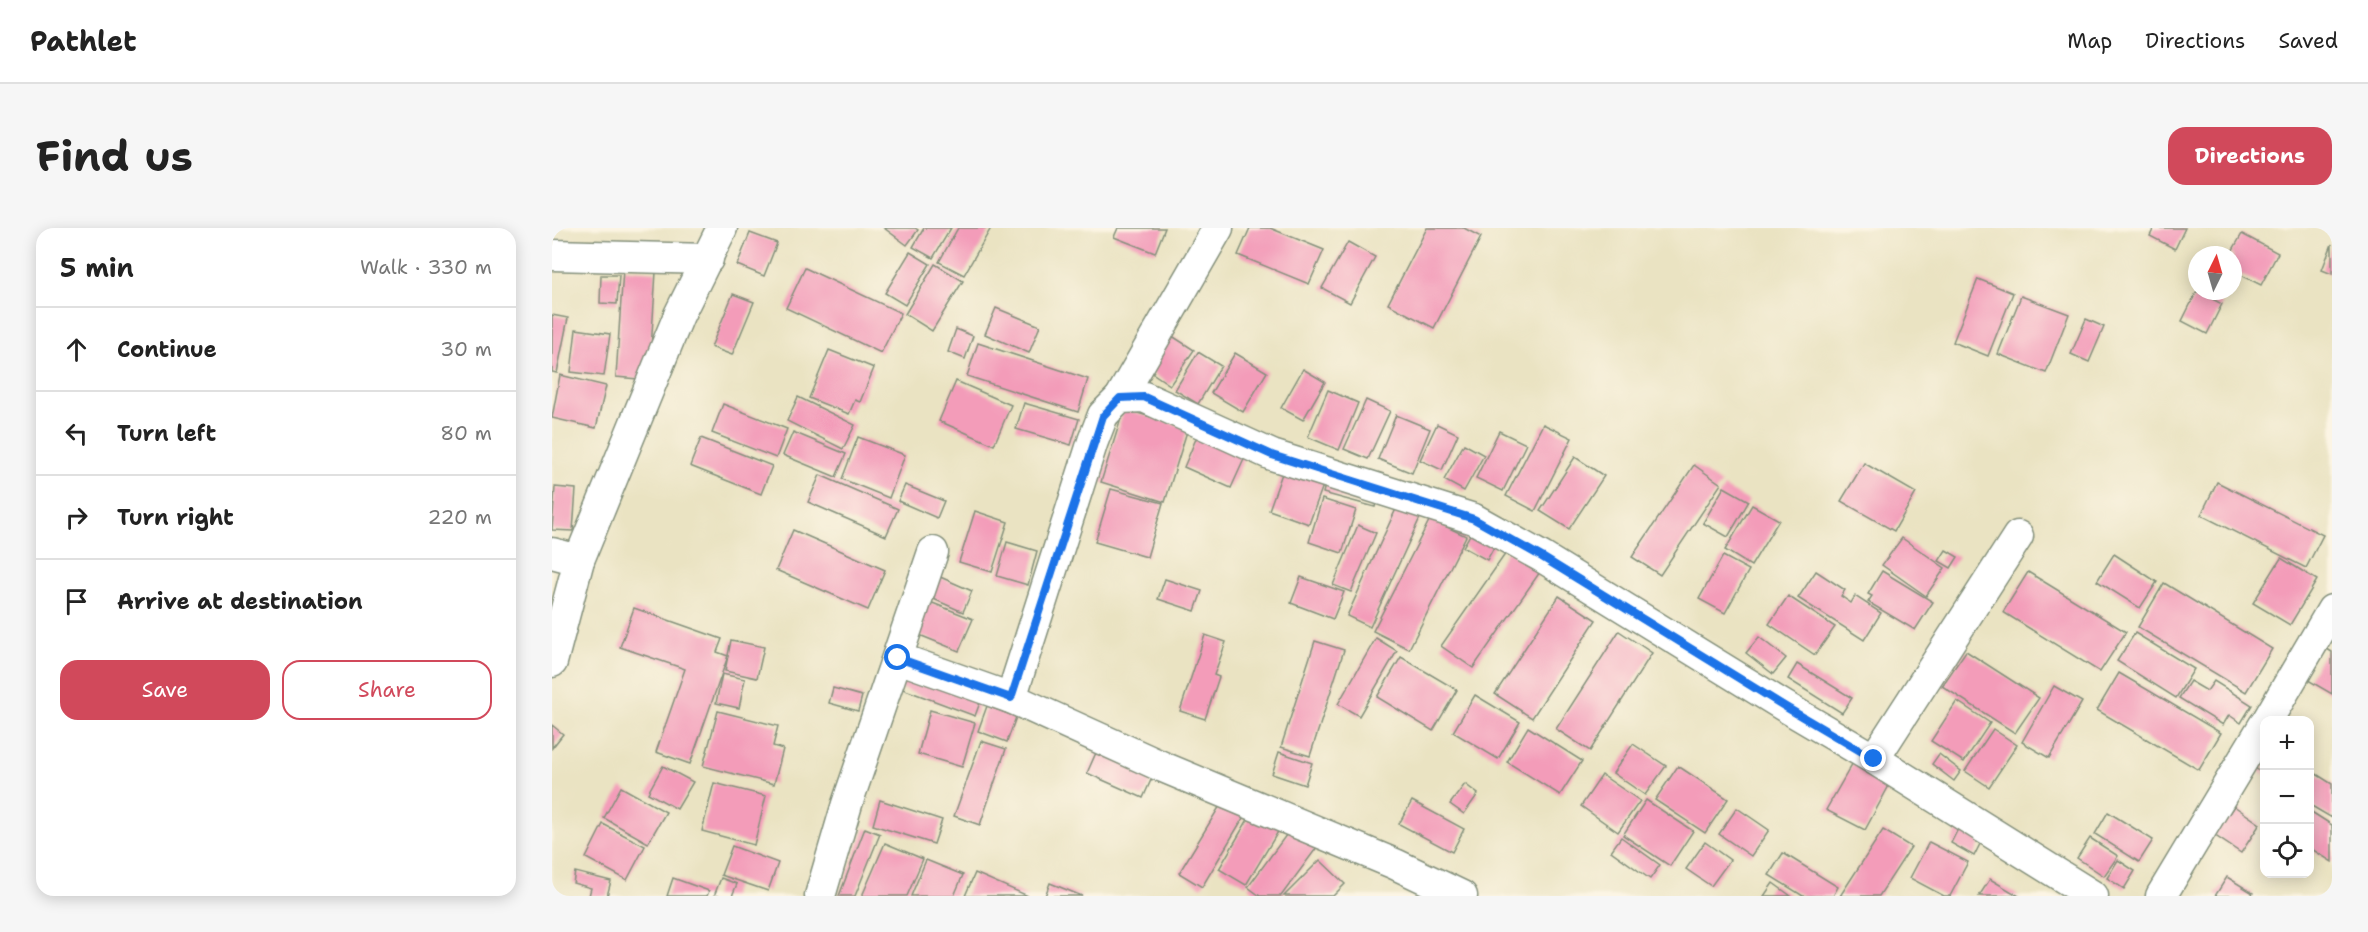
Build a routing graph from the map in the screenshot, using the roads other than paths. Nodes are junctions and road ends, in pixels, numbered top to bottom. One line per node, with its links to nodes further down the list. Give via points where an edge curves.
1 (722, 228): 4 (street)
2 (1218, 228): 5 (street)
3 (552, 255): 4 (street)
4 (708, 259): 8 (street)
5 (1120, 398): 12 (street, via 1103,416 1093,441); 15 (street, via 1144,397 1272,455 1474,519)
6 (2018, 536): 15 (street)
7 (933, 552): 10 (street)
8 (566, 557): 11 (street)
9 (2332, 609): 13 (street)
10 (898, 658): 12 (street); 16 (street)
11 (552, 662)
12 (1011, 698): 17 (street)
13 (2269, 716)
14 (2260, 733): 19 (street)
15 (1874, 759): 18 (street)
16 (820, 896)
17 (1462, 896)
18 (2093, 896)
19 (2161, 896)

